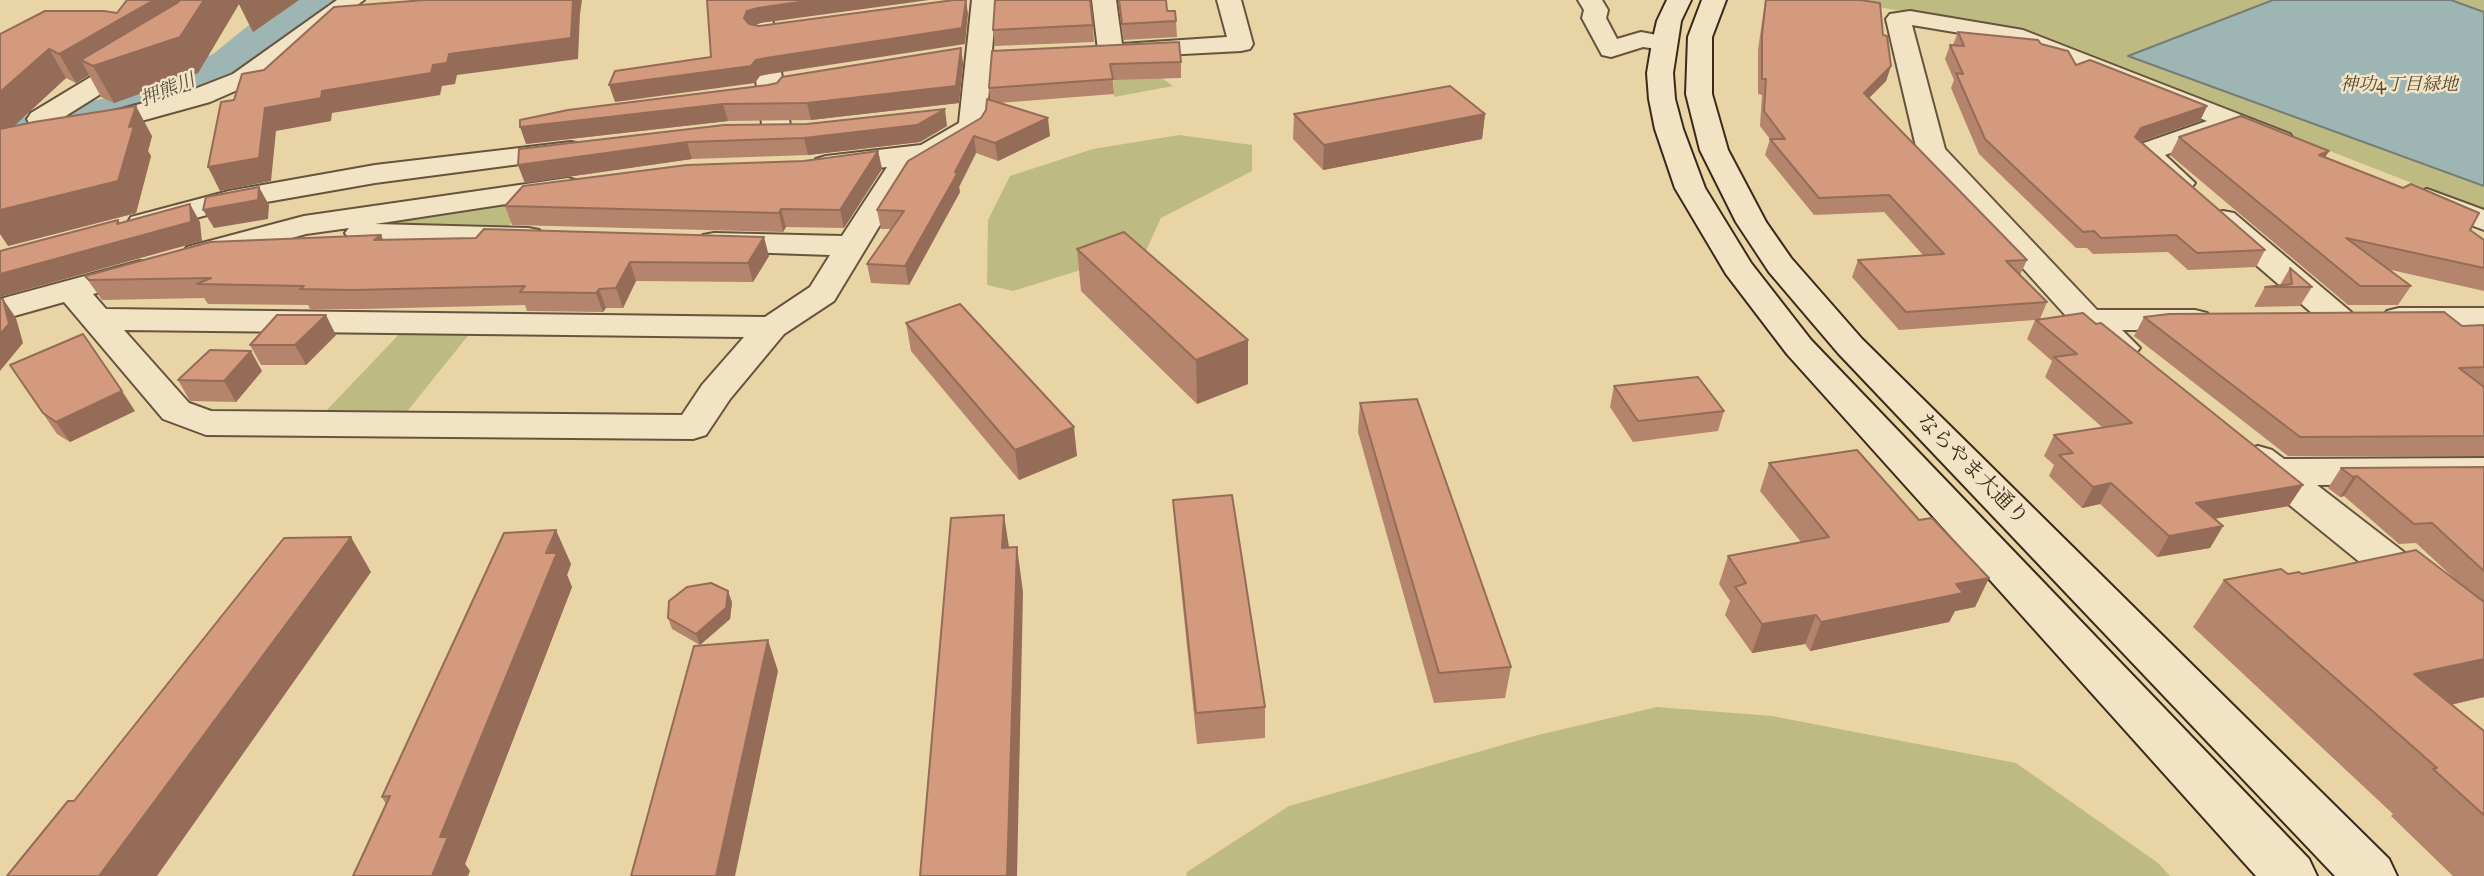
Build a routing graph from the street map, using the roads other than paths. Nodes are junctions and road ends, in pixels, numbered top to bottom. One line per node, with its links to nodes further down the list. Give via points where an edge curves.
1 (216, 0): 21 (street, via 184,31)
2 (757, 0): 11 (street)
3 (1104, 0): 13 (street)
4 (1229, 0): 13 (street, via 1241,44)
5 (1590, 0): 12 (street, via 1611,50 1641,39)
6 (1679, 0): 12 (street, ならやま大通り)
7 (1714, 0): 51 (street, ならやま大通り, via 1700,37 1699,94 1714,150 1751,222 1780,265 1850,346)
8 (975, 3): 18 (street, via 981,55)
9 (358, 9): 21 (street, via 325,19 242,79 201,96)
10 (790, 29): 11 (street)
11 (762, 33): 16 (street)
12 (1664, 43): 50 (street, ならやま大通り, via 1660,73 1669,129 1690,188 1737,267 1799,347)
13 (1110, 50): 14 (street)
14 (1084, 52)
15 (796, 80): 16 (street)
16 (771, 88): 17 (street); 22 (street)
17 (744, 95)
18 (974, 112): 19 (street); 26 (street, via 972,127)
19 (933, 117)
20 (2233, 121): 25 (street); 42 (street, via 2145,152); 43 (street, via 2014,36 1898,19 1931,151)
21 (46, 130): 24 (street)
22 (776, 131)
23 (599, 146): 31 (street, via 375,174 229,200)
24 (0, 150)
25 (2308, 151)
26 (929, 153): 27 (street); 35 (street, via 898,171)
27 (797, 168)
28 (598, 183): 32 (street)
29 (2396, 186): 30 (street)
30 (2484, 221)
31 (117, 231)
32 (282, 231): 33 (street); 36 (street)
33 (560, 238)
34 (685, 242): 35 (street)
35 (851, 246): 44 (street, via 821,294)
36 (71, 290): 37 (street); 39 (street)
37 (0, 310)
38 (2484, 318): 42 (street)
39 (96, 319): 44 (street); 44 (street, via 176,411 206,423 693,427 715,393)
40 (2227, 319): 43 (street)
41 (2297, 319): 42 (street)
42 (2339, 319)
43 (2088, 320): 45 (street)
44 (772, 327)
45 (2140, 362)
46 (2233, 438): 48 (street)
47 (2484, 471): 48 (street)
48 (2275, 472): 49 (street)
49 (2484, 638)
50 (2290, 876)
51 (2370, 876)

